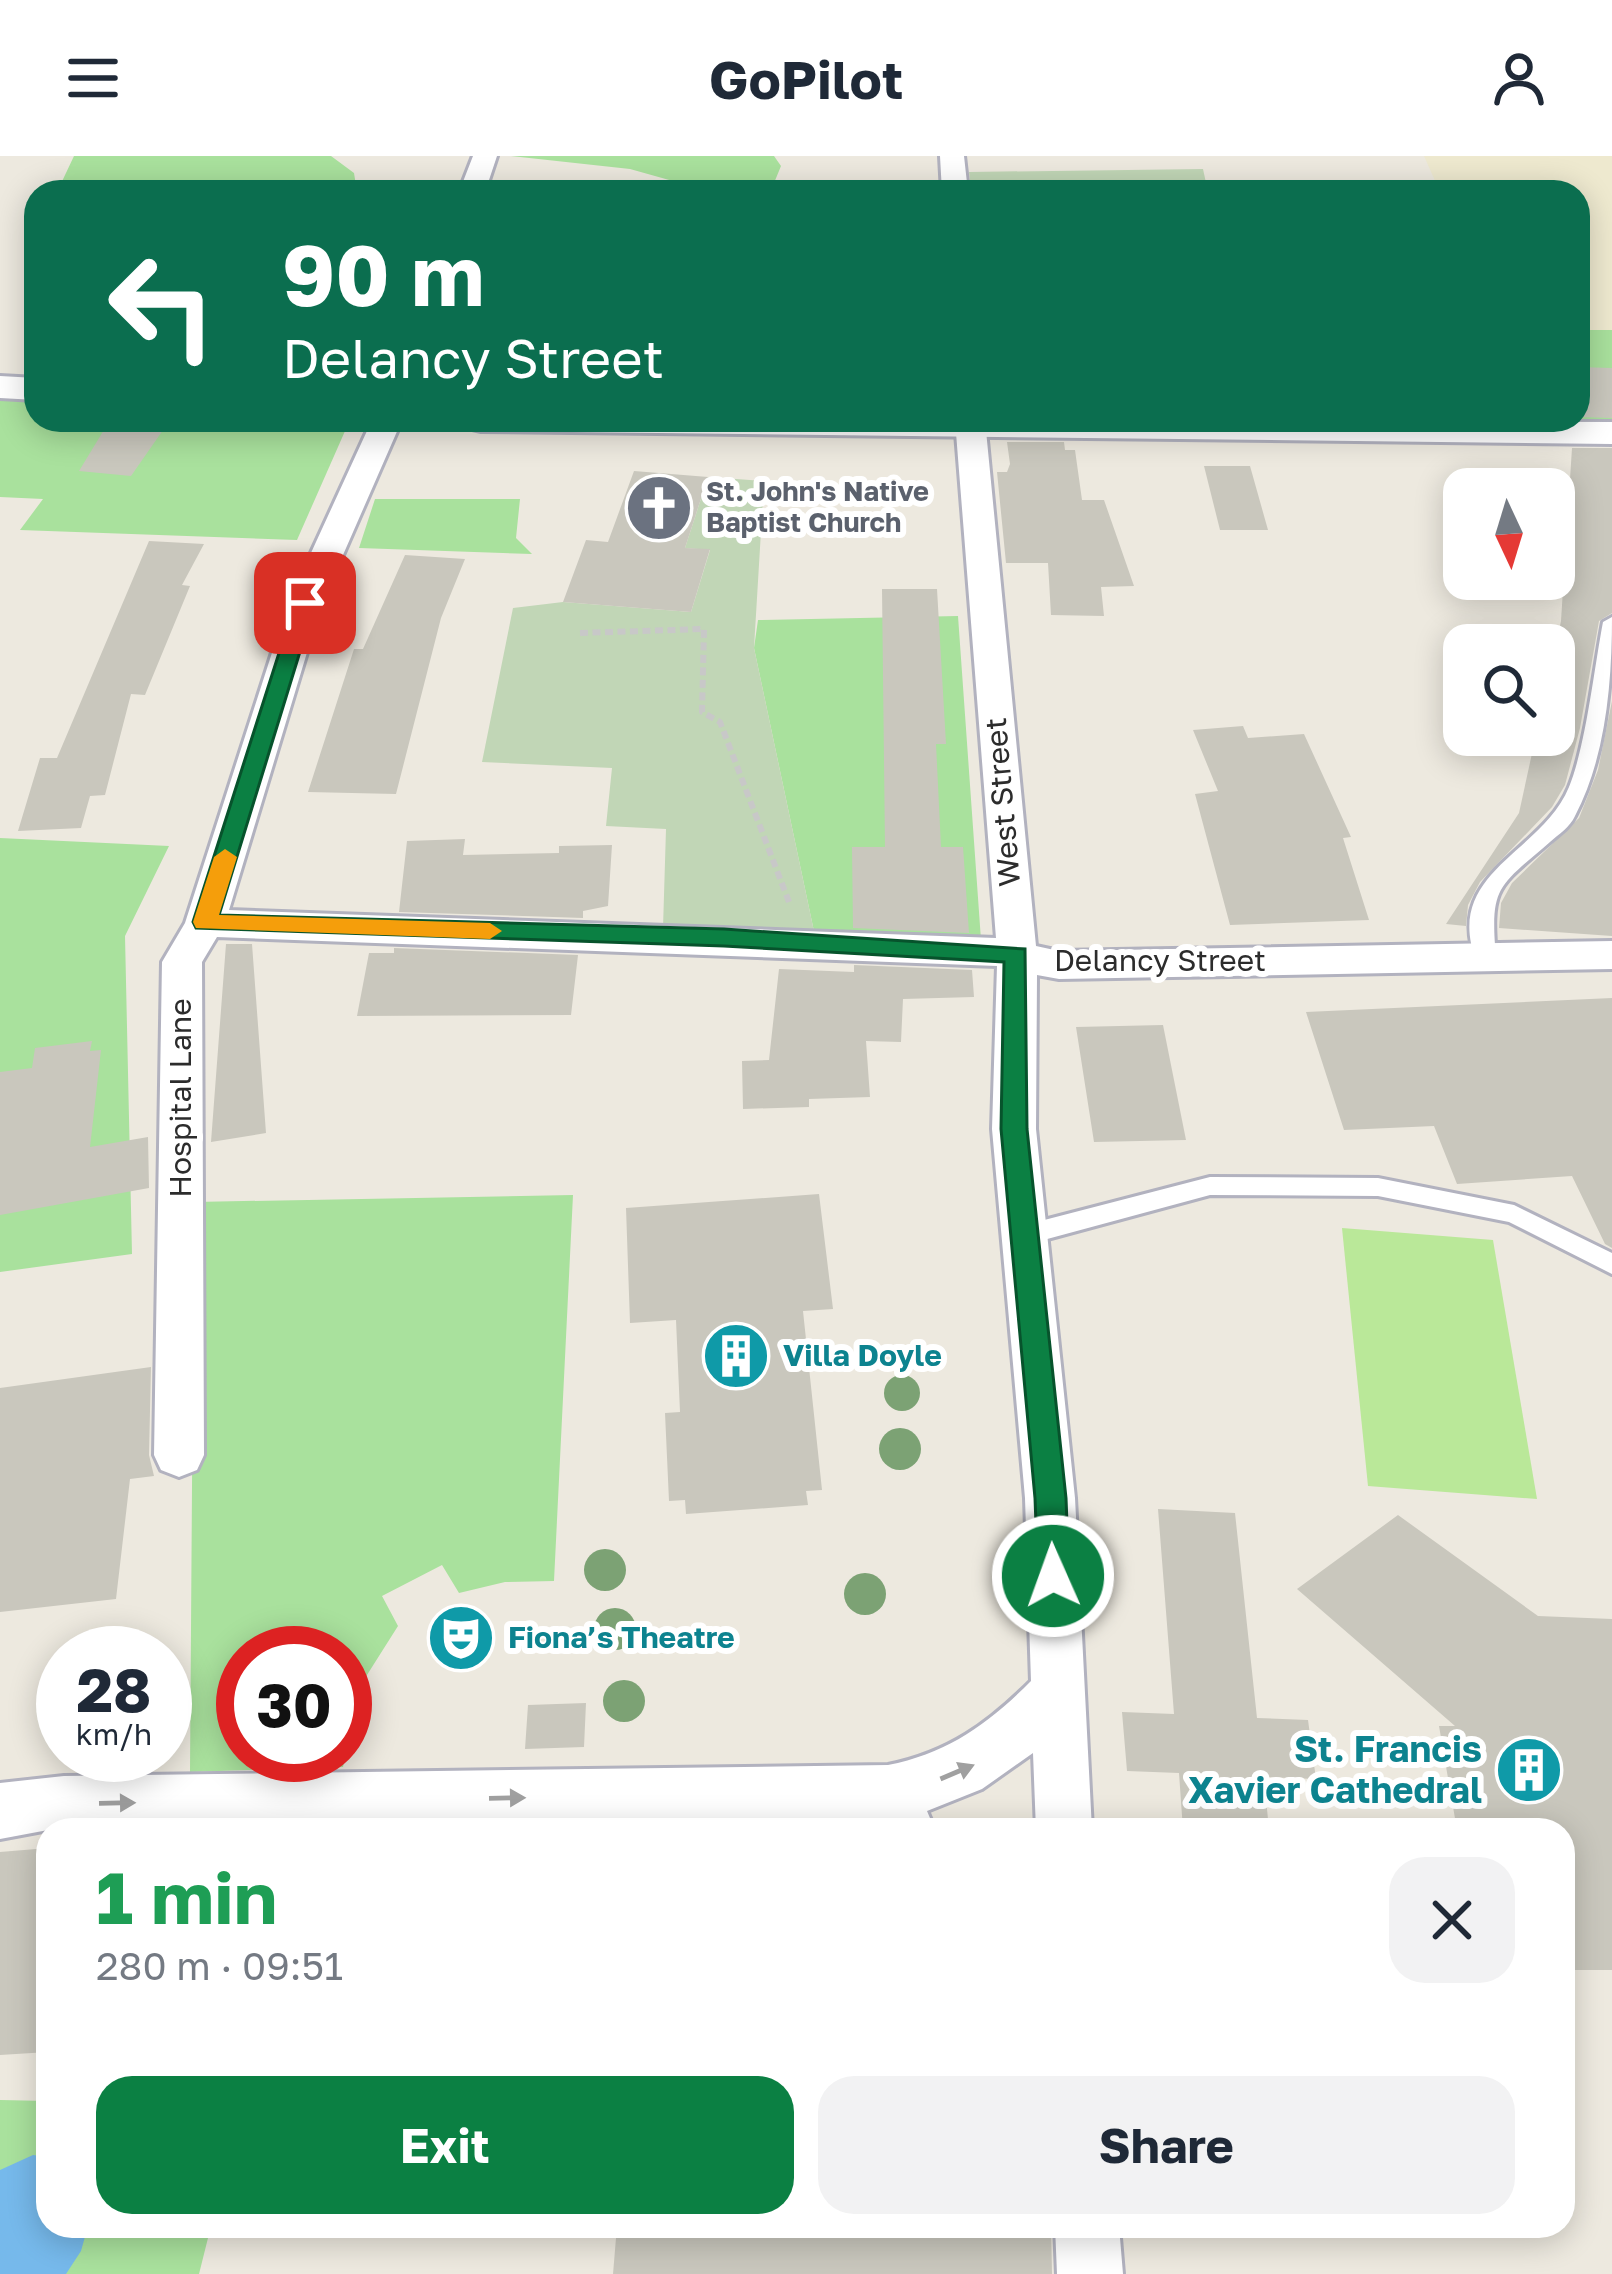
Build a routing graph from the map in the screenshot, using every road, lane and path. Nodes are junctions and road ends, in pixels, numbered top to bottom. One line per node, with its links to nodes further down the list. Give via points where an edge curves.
1 (382, 432): 7 (street, Hospital Lane, via 305,603)
2 (972, 432): 9 (street, West Street)
3 (1548, 432): 4 (street)
4 (1612, 433)
5 (1612, 622): 11 (lane, via 1581,782 1564,819 1498,876 1481,908)
6 (580, 633): 8 (path, via 704,629 702,712 720,722)
7 (205, 922): 8 (street, Delancy Street); 14 (street, Hospital Lane, via 182,962)
8 (805, 943): 9 (street, Delancy Street)
9 (1017, 955): 11 (street, Delancy Street, via 1059,965); 12 (street, West Street, via 1014,1129)
10 (1612, 955): 11 (street, Delancy Street)
11 (1485, 958)
12 (1024, 1235): 13 (lane, via 1210,1186 1378,1186 1514,1214); 15 (street, West Street, via 1050,1498)
13 (1612, 1264)
14 (179, 1455)
15 (1057, 1692): 16 (street, one-way to 15, via 910,1789 983,1761); 19 (street, West Street)
16 (844, 1795): 17 (street, one-way to 16); 18 (street)
17 (0, 1811)
18 (885, 1818)
19 (1063, 1818)
20 (1088, 2238): 21 (street)
21 (1090, 2274)

